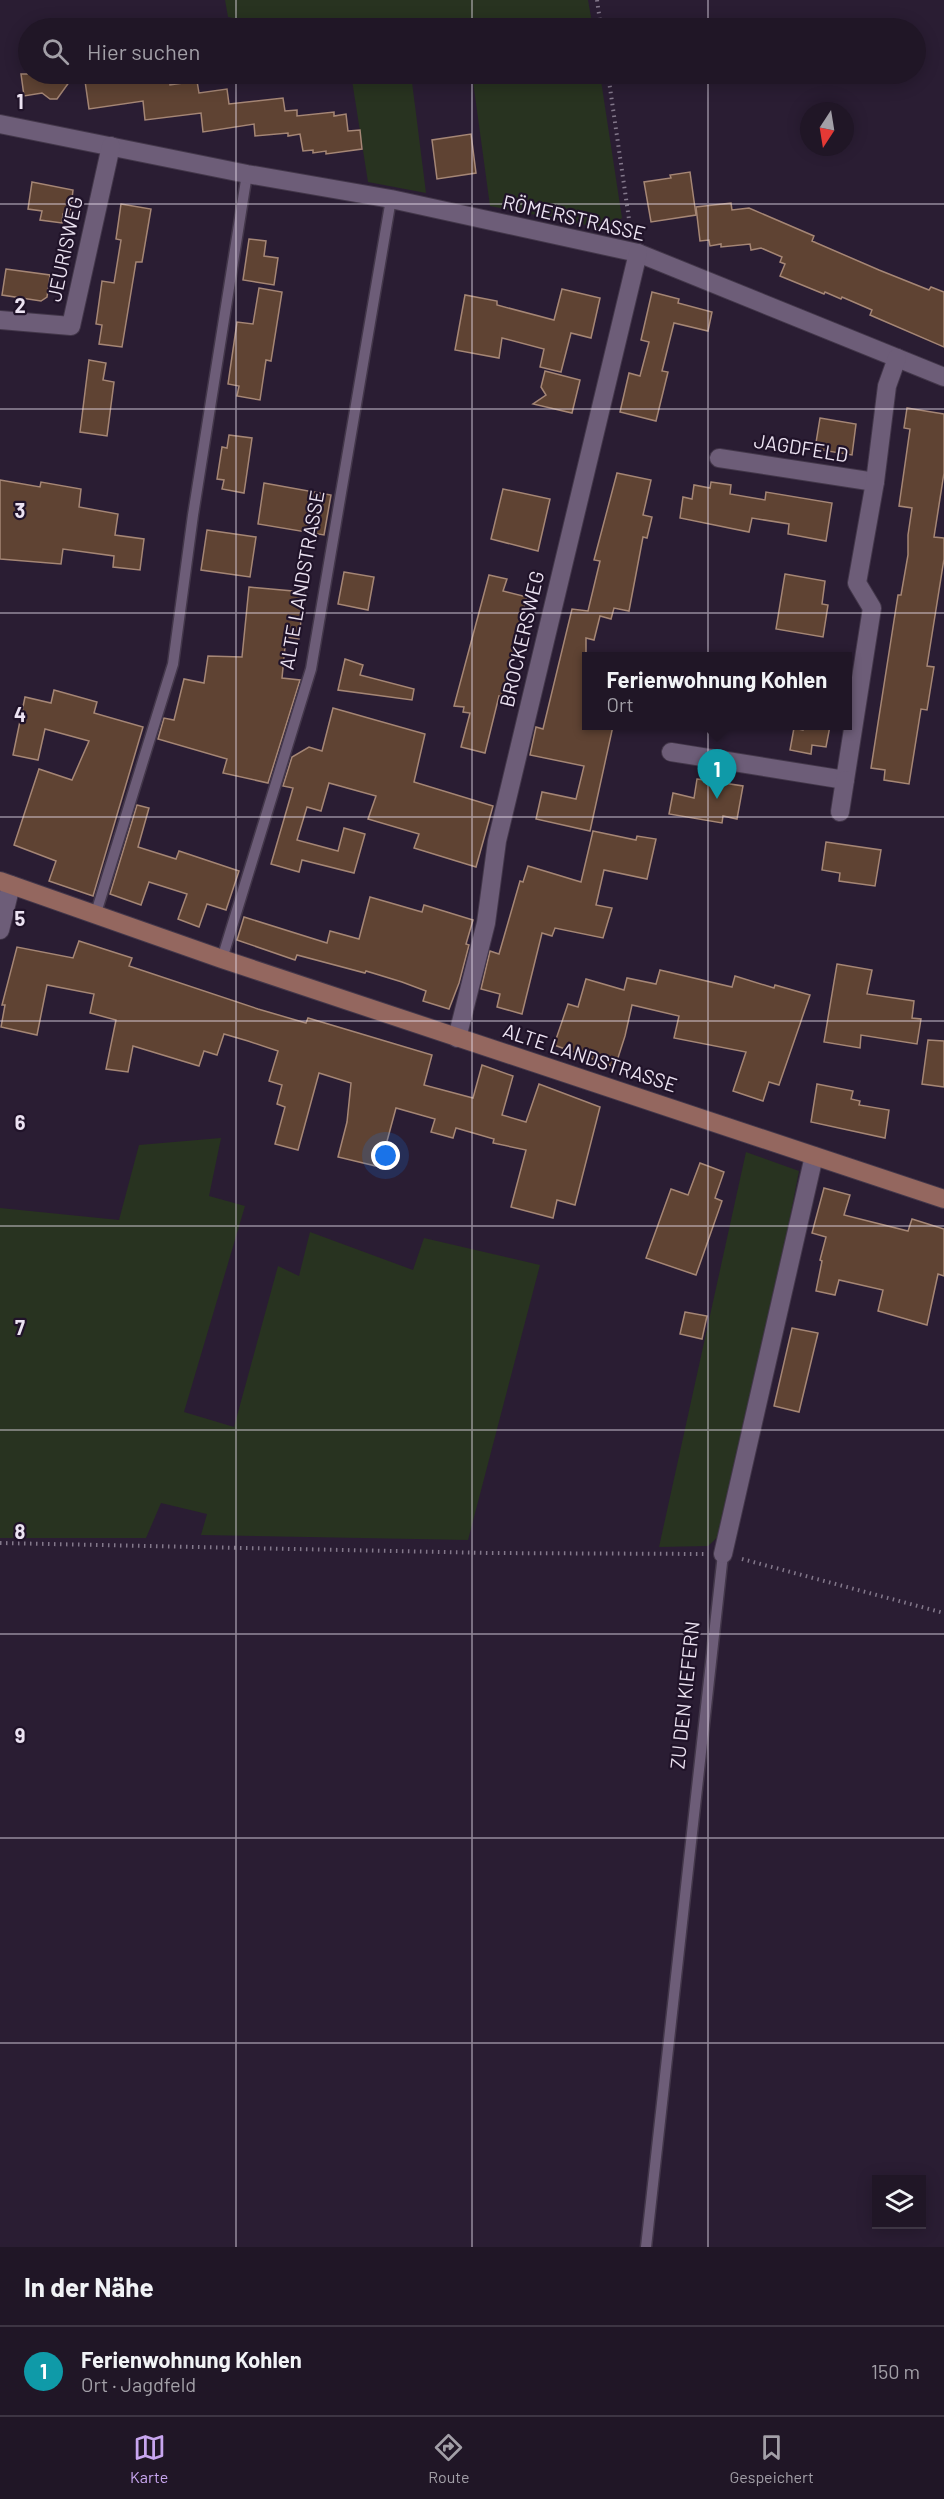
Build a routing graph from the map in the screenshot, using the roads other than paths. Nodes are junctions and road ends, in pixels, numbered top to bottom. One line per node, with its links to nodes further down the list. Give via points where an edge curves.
1 (0, 124): 2 (street, RÖMERSTRASSE)
2 (111, 146): 3 (street, RÖMERSTRASSE); 6 (street, JEURISWEG, via 71,326)
3 (247, 174): 4 (street, RÖMERSTRASSE); 15 (lane, via 173,664)
4 (392, 200): 5 (street, RÖMERSTRASSE); 17 (lane, ALTE LANDSTRASSE, via 311,669)
5 (638, 253): 7 (street, RÖMERSTRASSE); 18 (street, BROCKERSWEG, via 497,841 486,923)
6 (0, 320)
7 (897, 358): 8 (street, RÖMERSTRASSE); 10 (street, via 887,386)
8 (944, 377)
9 (719, 458): 10 (street, JAGDFELD)
10 (875, 482): 12 (street, via 857,583 873,608)
11 (671, 752): 12 (street)
12 (845, 780): 13 (street)
13 (840, 812)
14 (5, 883): 15 (main road, ALTE LANDSTRASSE); 16 (street)
15 (95, 916): 17 (main road, ALTE LANDSTRASSE)
16 (0, 930)
17 (222, 959): 18 (main road, ALTE LANDSTRASSE)
18 (457, 1038): 19 (main road, ALTE LANDSTRASSE)
19 (814, 1156): 20 (main road, ALTE LANDSTRASSE); 21 (street, ZU DEN KIEFERN)
20 (944, 1199)
21 (723, 1554): 22 (lane, ZU DEN KIEFERN)
22 (646, 2247)

